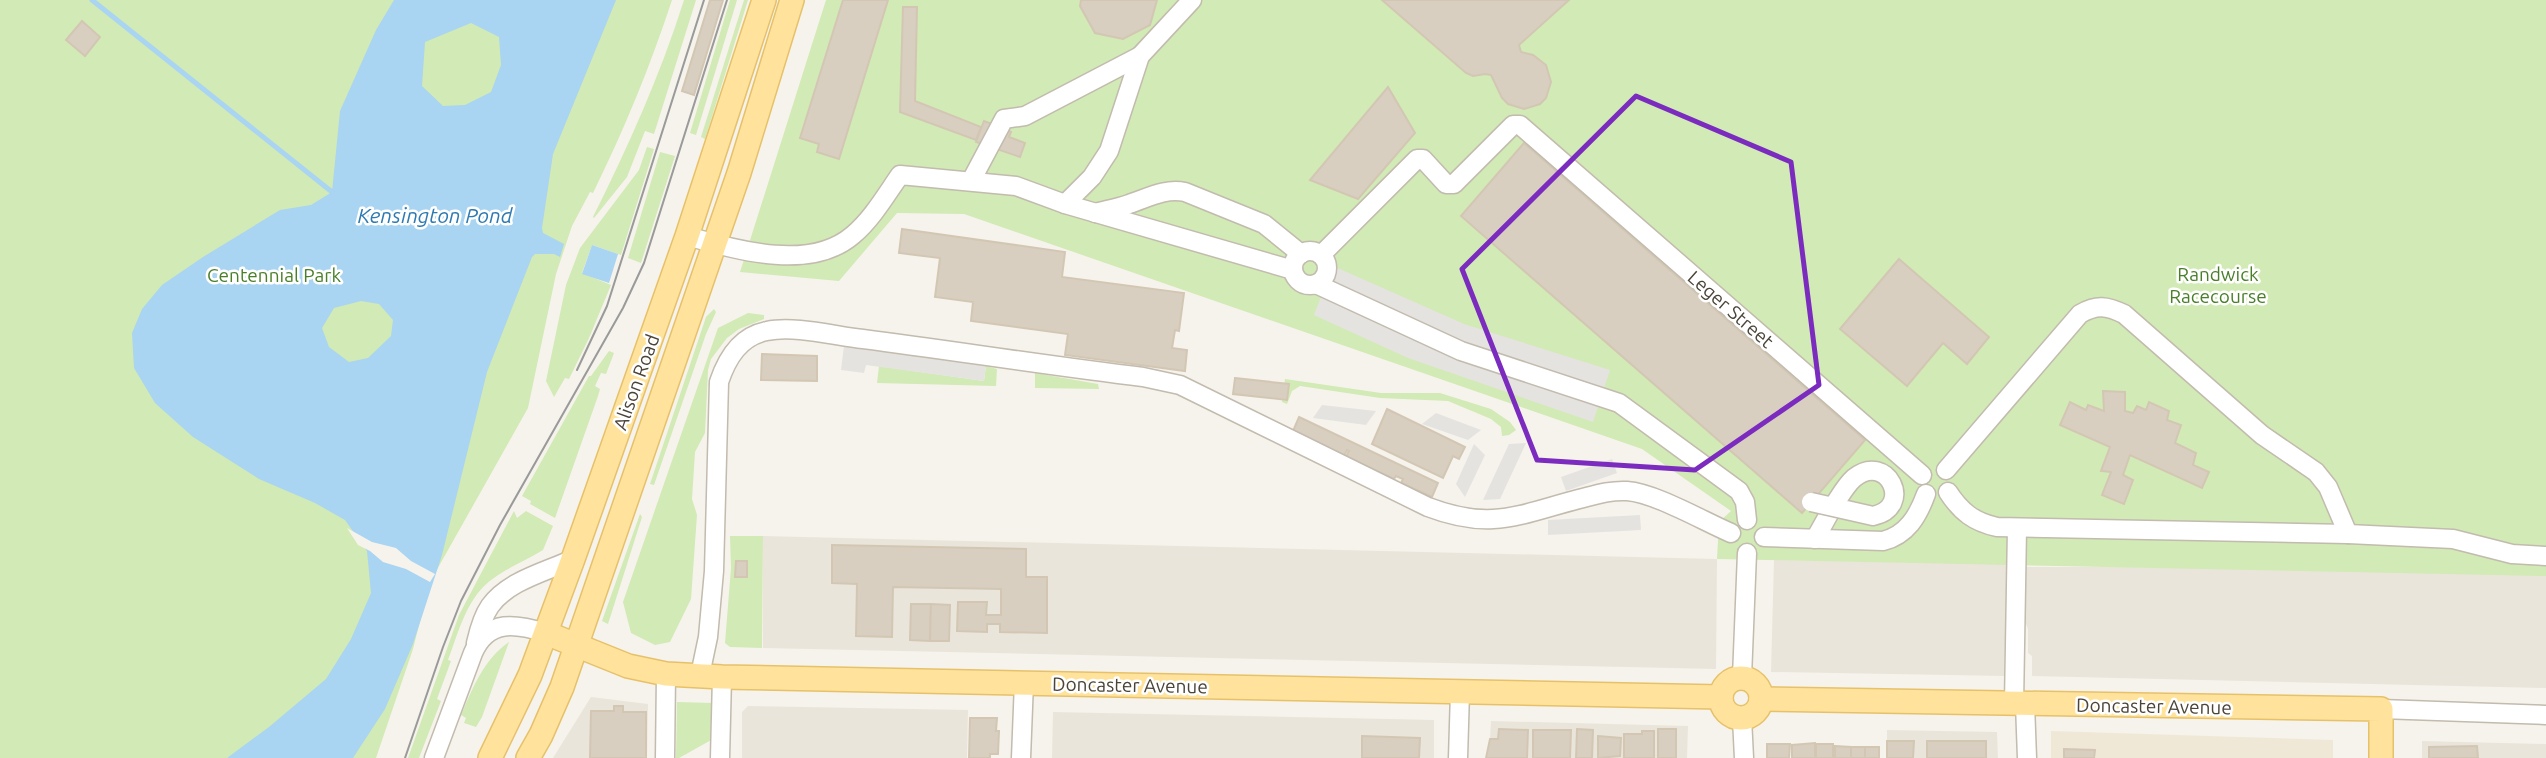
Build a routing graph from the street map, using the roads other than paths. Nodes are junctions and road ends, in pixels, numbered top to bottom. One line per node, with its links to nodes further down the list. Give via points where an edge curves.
1 (764, 0): 8 (main road, Alison Road)
2 (792, 0): 9 (main road, Alison Road)
3 (1192, 0): 4 (street)
4 (1140, 56): 5 (street, via 1025,116 1004,119); 6 (street, via 1109,151 1092,177)
5 (971, 181): 6 (street, via 1016,186); 9 (street, via 900,175 856,233 823,252 785,254)
6 (1065, 204): 7 (street)
7 (1095, 213): 11 (street); 11 (street, via 1159,192 1185,192 1264,224)
8 (687, 236): 9 (street); 26 (main road, Alison Road)
9 (715, 244): 28 (main road, Alison Road)
10 (1321, 256): 11 (street, via 1311,251); 12 (street, via 1325,277); 14 (street, Leger Street, via 1417,159 1423,159 1440,179 1454,184 1515,124 1522,126)
11 (1297, 262): 12 (street, via 1301,282)
12 (1315, 284): 18 (street, via 1461,351 1619,403 1740,491)
13 (1946, 470): 14 (street, via 1933,467); 15 (street, via 1951,483); 21 (street, via 2080,314 2102,306 2124,314 2262,435 2316,472 2328,487)
14 (1922, 475): 16 (street)
15 (1948, 492): 16 (street, via 1935,498); 19 (street, via 1956,506 1980,523)
16 (1926, 494): 23 (street, via 1912,523 1894,538)
17 (1811, 502): 23 (street, bridge, via 1873,516 1889,508 1894,489 1884,474 1874,470 1855,478 1834,505)
18 (1747, 520): 20 (street); 22 (street, via 1757,523)
19 (2017, 528): 21 (street); 37 (street)
20 (1731, 533): 24 (street, via 1734,547); 31 (street, via 1630,491 1608,492 1497,520 1462,519 1428,507 1180,385 769,330 741,342 719,382 708,637)
21 (2348, 534): 25 (street, via 2452,539 2512,554)
22 (1764, 537): 23 (street); 24 (street, via 1757,551)
23 (1815, 539)
24 (1747, 553): 32 (street)
25 (2546, 556)
26 (573, 559): 27 (main road, Alison Road); 29 (street, via 515,584 498,597 485,614)
27 (546, 633): 28 (main road, Doncaster Avenue); 29 (street, via 518,625 498,628 480,639); 42 (main road, Alison Road)
28 (577, 646): 30 (main road, Doncaster Avenue, via 628,666); 43 (main road, Alison Road)
29 (468, 666): 41 (street)
30 (666, 674): 31 (main road, Doncaster Avenue); 44 (street)
31 (711, 676): 33 (main road, Doncaster Avenue); 45 (street)
32 (1742, 677): 35 (main road, via 1725,685); 36 (main road, via 1755,683)
33 (1024, 682): 34 (main road, Doncaster Avenue); 46 (street)
34 (1460, 692): 35 (main road, Doncaster Avenue); 47 (street)
35 (1721, 697): 40 (main road, via 1725,710)
36 (1761, 699): 37 (main road, Doncaster Avenue); 40 (main road, via 1754,713)
37 (2020, 704): 38 (main road, Doncaster Avenue); 49 (street)
38 (2381, 709): 39 (street, Doncaster Avenue); 50 (main road)
39 (2546, 715)
40 (1742, 718): 48 (street)
41 (434, 758)
42 (490, 758)
43 (528, 758)
44 (665, 758)
45 (720, 758)
46 (1021, 758)
47 (1458, 758)
48 (1744, 758)
49 (2026, 758)
50 (2381, 758)

